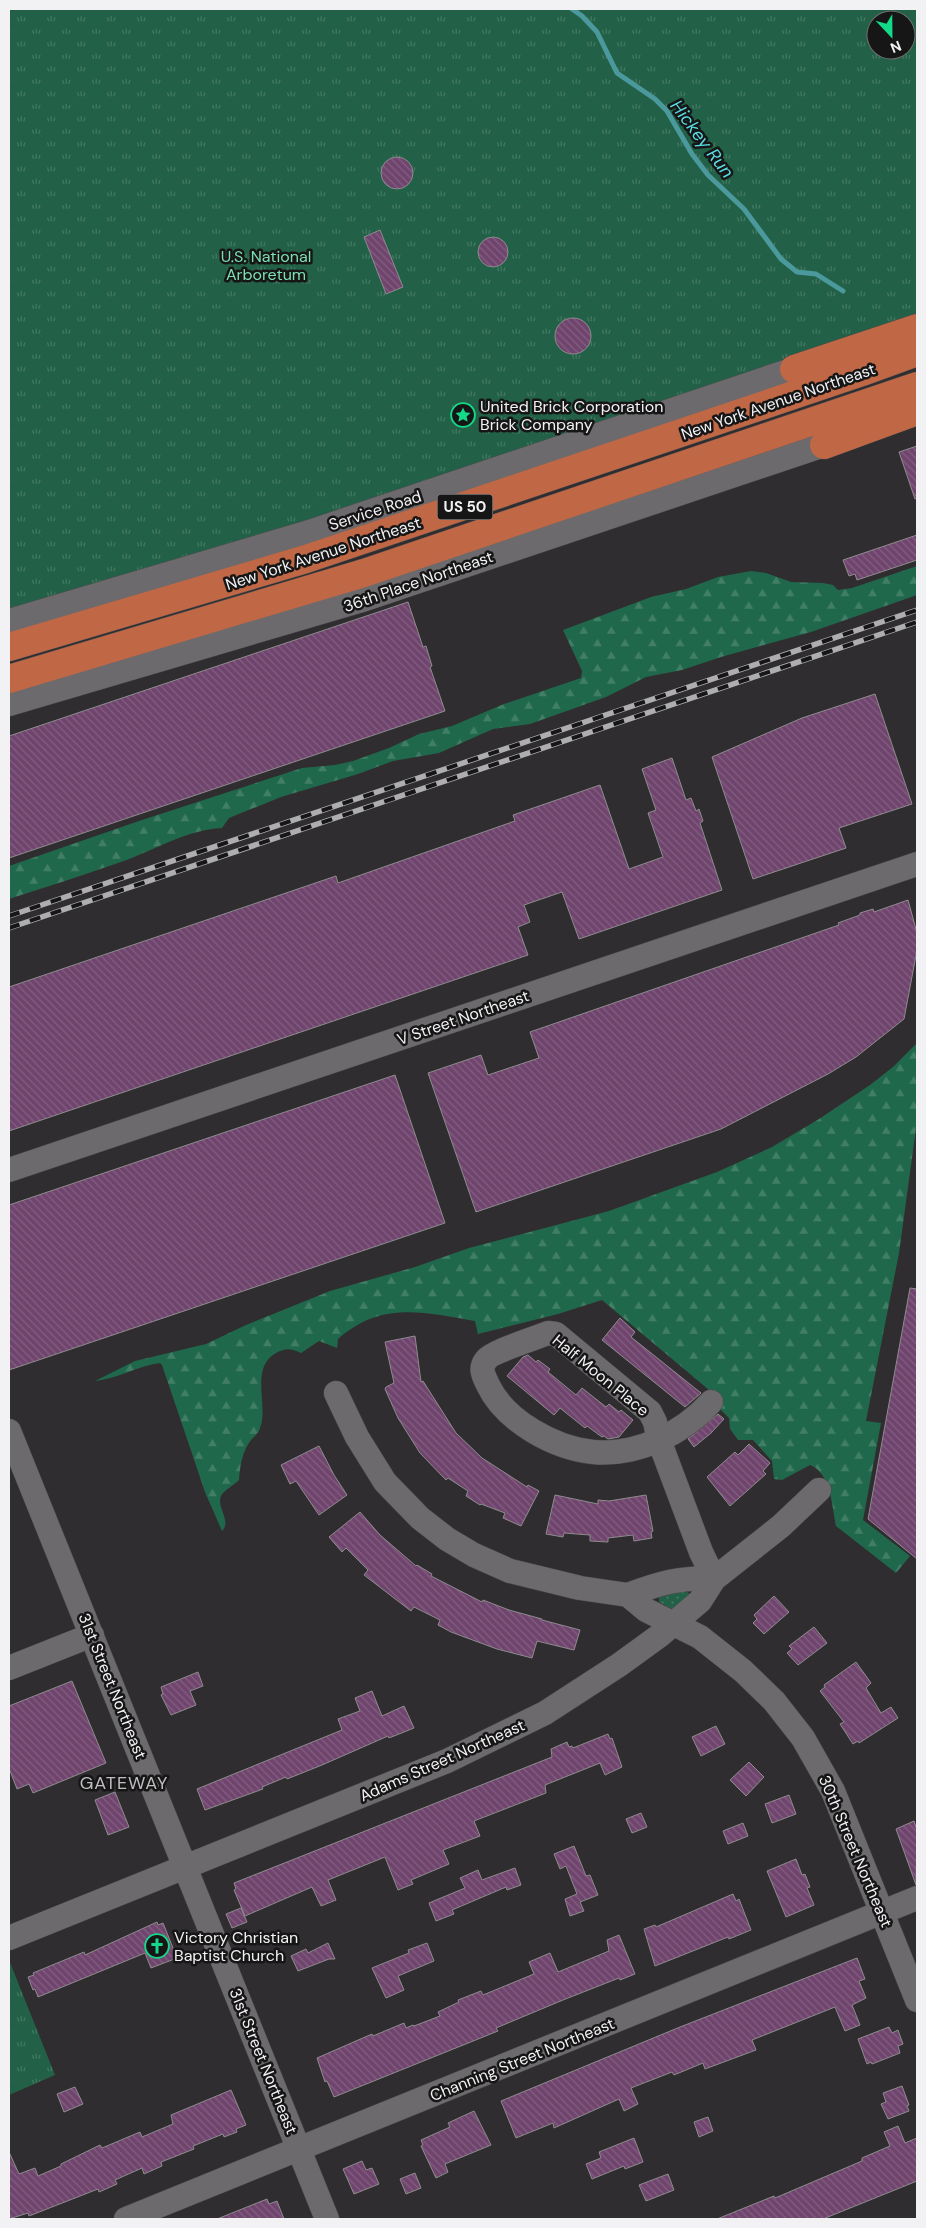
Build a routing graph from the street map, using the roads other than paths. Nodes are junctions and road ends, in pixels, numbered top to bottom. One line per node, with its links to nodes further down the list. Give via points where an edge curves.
1 (917, 328): 3 (highway)
2 (917, 352): 8 (highway, New York Avenue Northeast / US 50, via 385,534)
3 (794, 369): 7 (street, Service Road, via 308,532)
4 (917, 386): 9 (highway, New York Avenue Northeast / US 50, via 355,576)
5 (917, 411): 6 (highway)
6 (824, 445): 10 (street, 36th Place Northeast, via 362,600)
7 (9, 621)
8 (9, 647)
9 (9, 679)
10 (9, 704)
11 (917, 864): 12 (street, V Street Northeast)
12 (9, 1170)
13 (336, 1393): 19 (street, 30th Street Northeast, via 377,1471 410,1508 447,1539 510,1571)
14 (711, 1402): 16 (street, Half Moon Place, via 693,1420)
15 (9, 1431): 21 (street, 31st Street Northeast)
16 (659, 1440): 16 (street, Half Moon Place, via 619,1451 593,1452 551,1440 522,1423 504,1406 482,1373 484,1362 489,1356 548,1333 556,1334 650,1412); 18 (street, Half Moon Place)
17 (819, 1490): 18 (street, Adams Street Northeast, via 781,1526)
18 (714, 1579): 19 (street, via 692,1577 654,1585); 20 (street, Adams Street Northeast, via 700,1600)
19 (628, 1596): 20 (street, 30th Street Northeast, via 646,1610)
20 (675, 1624): 23 (street, Adams Street Northeast, via 579,1692 476,1748); 25 (street, 30th Street Northeast, via 700,1637 731,1660 792,1722 833,1791)
21 (92, 1635): 22 (street); 23 (street, 31st Street Northeast)
22 (9, 1668)
23 (186, 1866): 26 (street, Adams Street Northeast); 28 (street, 31st Street Northeast)
24 (917, 1898): 25 (street, Channing Street Northeast)
25 (882, 1913): 27 (street, 30th Street Northeast); 28 (street, Channing Street Northeast)
26 (9, 1938)
27 (917, 2000)
28 (299, 2149): 29 (street, Channing Street Northeast); 30 (street, 31st Street Northeast)
29 (126, 2219)
30 (327, 2219)

